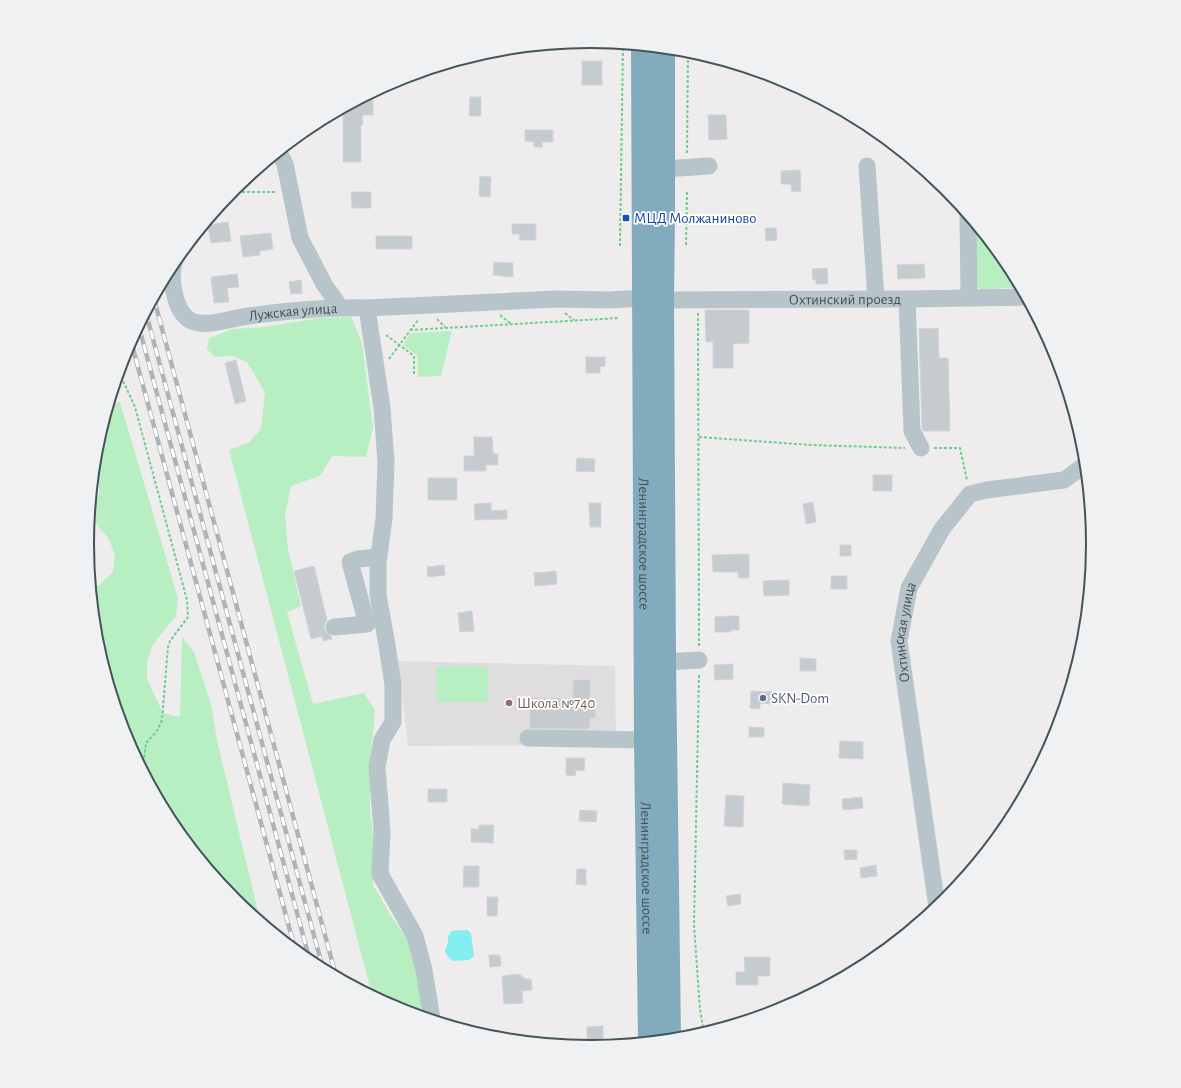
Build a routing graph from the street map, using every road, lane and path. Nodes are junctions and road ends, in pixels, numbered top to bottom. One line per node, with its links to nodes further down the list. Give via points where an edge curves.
1 (623, 49): 15 (path)
2 (642, 51): 19 (highway, Ленинградское шоссе)
3 (664, 54): 9 (highway, Ленинградское шоссе)
4 (688, 58): 8 (path)
5 (281, 156): 12 (street, Лужская улица)
6 (709, 166): 8 (street)
7 (867, 166): 20 (street)
8 (687, 167): 9 (street)
9 (664, 169): 19 (highway, Ленинградское шоссе)
10 (687, 191): 14 (path)
11 (241, 192): 12 (path)
12 (290, 192): 22 (street, Лужская улица, via 300,238 324,284)
13 (968, 223): 18 (street)
14 (686, 245)
15 (620, 246)
16 (173, 277): 22 (street, Лужская улица, via 178,306 185,318 202,324 247,316)
17 (1021, 297): 18 (street, Охтинский проезд)
18 (969, 298): 21 (street, Охтинский проезд)
19 (653, 299): 20 (street, Охтинский проезд); 23 (street, Охтинский проезд, via 556,299); 39 (highway, Ленинградское шоссе); 41 (highway, Ленинградское шоссе)
20 (876, 299): 21 (street, Охтинский проезд)
21 (907, 299): 33 (street, via 912,431)
22 (340, 307): 23 (street, Охтинский проезд)
23 (367, 308): 36 (street, via 382,408 386,462 384,518)
24 (421, 316): 26 (path)
25 (618, 318): 26 (path)
26 (410, 330): 28 (path)
27 (381, 331): 28 (path)
28 (399, 345): 29 (path); 30 (path, via 414,356)
29 (386, 363)
30 (414, 376)
31 (123, 379): 42 (path, via 135,407 188,611 188,617 168,647 162,720 146,744)
32 (699, 437): 33 (path, via 811,445)
33 (921, 448): 35 (path, via 960,448)
34 (1080, 468): 35 (street, via 1064,480)
35 (970, 494): 43 (street, Охтинская улица, via 942,529 910,588 899,641)
36 (378, 556): 37 (street, via 350,562 367,624); 44 (street, via 378,595 393,685 393,722 382,740 377,767 382,832 380,874 415,936)
37 (334, 627)
38 (699, 660): 39 (street)
39 (665, 662): 45 (highway, Ленинградское шоссе)
40 (528, 738): 41 (street)
41 (645, 740): 46 (highway, Ленинградское шоссе)
42 (144, 759)
43 (936, 900)
44 (431, 1014)
45 (670, 1033)
46 (649, 1037)

